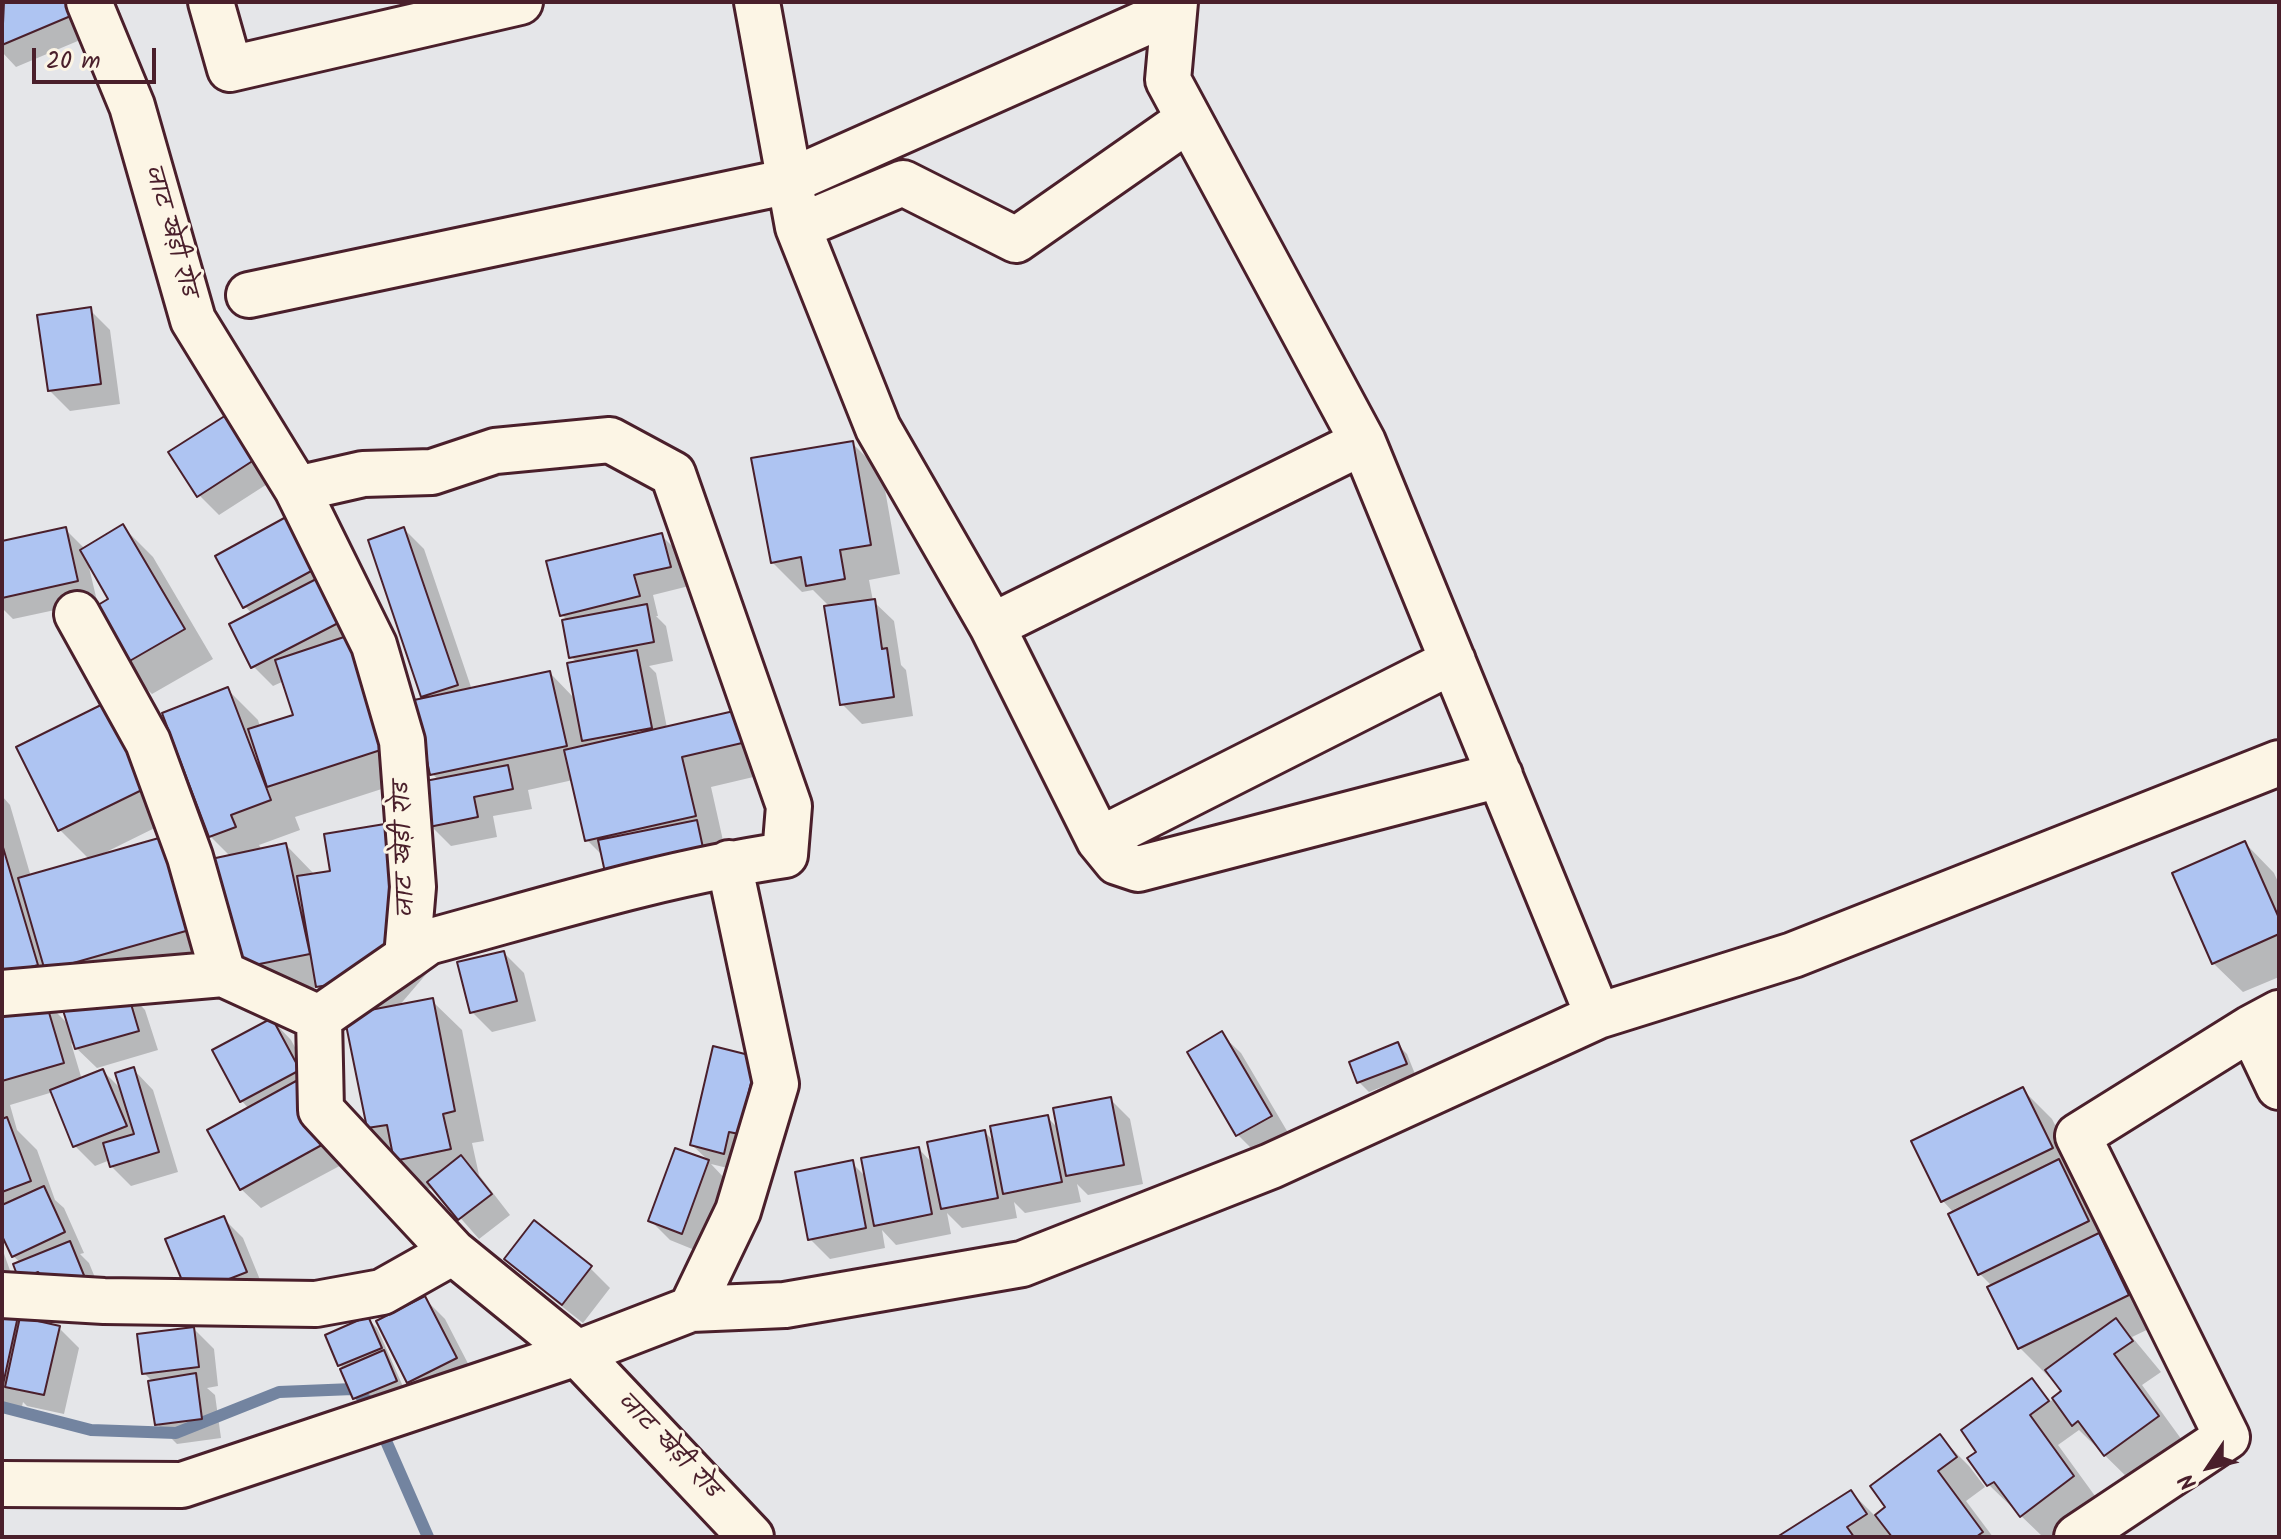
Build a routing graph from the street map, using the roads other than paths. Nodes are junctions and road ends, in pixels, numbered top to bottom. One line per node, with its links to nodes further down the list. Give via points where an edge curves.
1 (89, 2): 11 (street, जाट खेड़ी रोड, via 132,106 193,320)
2 (211, 2): 3 (street, via 230,69)
3 (520, 2)
4 (757, 2): 7 (street)
5 (1175, 6): 6 (street, via 1168,80); 7 (street)
6 (1189, 119): 8 (street, via 1016,240 903,183); 10 (street)
7 (790, 181): 8 (street); 9 (street)
8 (798, 227): 13 (street, via 878,428)
9 (249, 295)
10 (1363, 442): 13 (street); 14 (street)
11 (297, 489): 18 (street, via 363,474 432,472 495,451 610,440 673,474 789,806 785,855); 19 (street, जाट खेड़ी रोड, via 374,645 402,741 413,887)
12 (77, 614): 20 (street, via 148,742 190,857)
13 (992, 626): 17 (street)
14 (1453, 661): 16 (street); 17 (street)
15 (2279, 763): 22 (street, via 1793,955)
16 (1500, 775): 17 (street, via 1138,869 1117,862); 22 (street)
17 (1099, 840)
18 (729, 863): 19 (street, via 428,942); 28 (street, via 776,1084 738,1211)
19 (407, 957): 23 (street)
20 (223, 974): 21 (street); 23 (street)
21 (2, 993)
22 (1598, 1016): 28 (street, via 1271,1166 1022,1264 785,1305)
23 (319, 1018): 26 (street, जाट खेड़ी रोड, via 321,1110)
24 (2265, 1021): 25 (street); 32 (street, via 2078,1136 2227,1437)
25 (2279, 1087)
26 (453, 1252): 27 (street, via 382,1292 316,1304); 29 (street, जाट खेड़ी रोड)
27 (2, 1295)
28 (691, 1309): 29 (street)
29 (577, 1353): 30 (street, via 182,1485); 31 (street, जाट खेड़ी रोड)
30 (2, 1484)
31 (751, 1537)
32 (2077, 1537)

